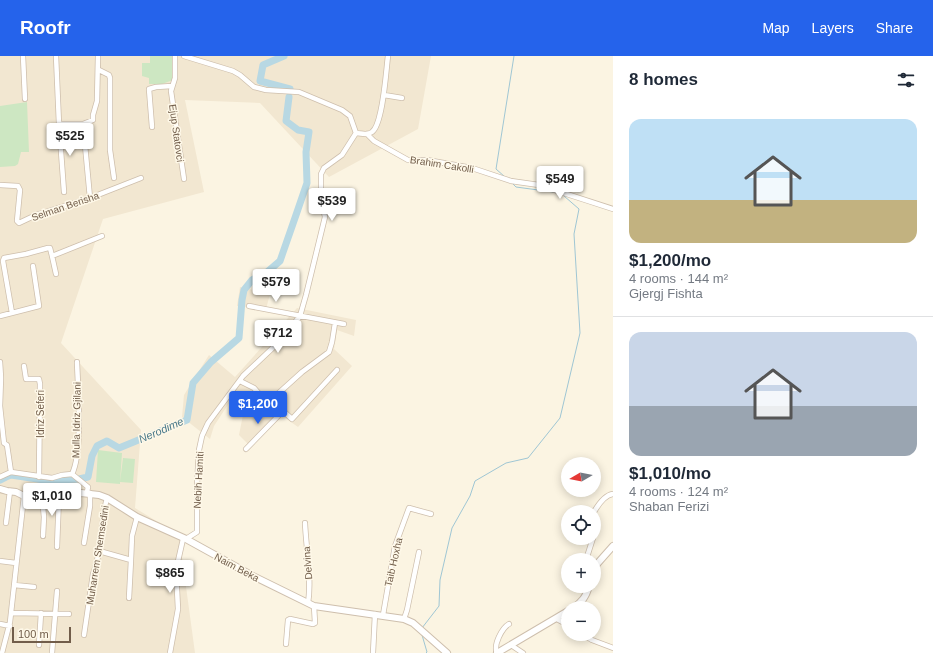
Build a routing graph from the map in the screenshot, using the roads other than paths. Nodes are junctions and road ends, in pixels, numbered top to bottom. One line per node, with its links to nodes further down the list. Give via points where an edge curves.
1 (23, 56): 11 (street)
2 (56, 56): 12 (street)
3 (98, 56): 7 (street)
4 (175, 56): 8 (street, Ejup Statovci, via 175,78)
5 (184, 56): 15 (street, via 233,71 254,87 299,92 342,110 350,116)
6 (388, 56): 9 (street)
7 (98, 70): 13 (street, via 97,101 93,120); 17 (street, via 110,78 110,150)
8 (172, 86): 14 (street, via 149,89); 19 (street, Ejup Statovci, via 172,104)
9 (384, 95): 10 (street); 16 (street, via 377,125)
10 (402, 98)
11 (25, 99)
12 (59, 124): 13 (street); 21 (street)
13 (83, 124): 22 (street)
14 (152, 127)
15 (356, 133): 16 (street); 31 (street, Nebih Hamiti, via 342,155 324,168 321,174 321,196 325,217)
16 (368, 134): 23 (street, Brahim Cakolli, via 380,145 408,160 427,160 472,168 511,181 540,185)
17 (114, 178)
18 (141, 178): 22 (street, Selman Berisha)
19 (184, 179)
20 (0, 185): 22 (street, Selman Berisha, via 18,186 20,190 17,221 20,223 36,215)
21 (64, 192)
22 (90, 198)
23 (613, 209)
24 (102, 236): 25 (street)
25 (52, 256): 27 (street); 29 (street, via 48,248 4,258)
26 (33, 266): 29 (street, via 39,306)
27 (56, 274)
28 (249, 306): 31 (street)
29 (12, 313): 30 (street)
30 (0, 316)
31 (300, 316): 32 (street); 38 (street, Nebih Hamiti, via 281,340)
32 (335, 323): 33 (street); 40 (street, via 329,352)
33 (344, 324)
34 (0, 362): 44 (street, via 2,427)
35 (77, 362): 45 (street, Mulla Idriz Gjilani, via 78,430 75,468)
36 (24, 366): 47 (street, Idriz Seferi, via 26,379 39,379 40,384)
37 (337, 370): 42 (street, via 294,418 291,419)
38 (240, 380): 39 (street, via 254,388); 62 (street, Nebih Hamiti, via 208,423 202,436 197,478 197,532)
39 (261, 396): 40 (street); 41 (street)
40 (271, 400): 42 (street)
41 (250, 409)
42 (283, 411): 43 (street)
43 (246, 449)
44 (11, 472): 46 (street); 47 (street)
45 (72, 474): 47 (street, via 52,478); 50 (street, via 88,487 87,492)
46 (0, 476)
47 (39, 477)
48 (0, 489): 49 (street, Naim Beka)
49 (10, 491): 52 (street, Naim Beka); 59 (street)
50 (90, 493): 53 (street, Naim Beka); 55 (street, Naim Beka); 63 (street)
51 (613, 494): 56 (street)
52 (24, 496): 54 (street, Naim Beka); 71 (street)
53 (60, 496): 54 (street, Naim Beka, via 48,500); 65 (street)
54 (42, 497): 61 (street)
55 (107, 498): 58 (street, Naim Beka); 66 (street, Muharrem Shemsedini)
56 (598, 505)
57 (431, 514): 83 (street, Taib Hoxha, via 409,508 394,546)
58 (137, 517): 62 (street, Naim Beka); 68 (street, via 132,536)
59 (6, 523)
60 (305, 523): 76 (street, Delvina)
61 (43, 536)
62 (185, 539): 76 (street, Naim Beka); 99 (street, via 176,570 178,609)
63 (84, 543)
64 (613, 546): 69 (street)
65 (57, 547)
66 (99, 551): 68 (street); 91 (street, Muharrem Shemsedini)
67 (419, 552): 86 (street)
68 (131, 560): 75 (street)
69 (601, 560)
70 (0, 561): 71 (street)
71 (16, 563): 72 (street)
72 (14, 585): 73 (street); 78 (street)
73 (34, 587)
74 (57, 591): 80 (street)
75 (129, 598)
76 (308, 603): 77 (street, Naim Beka)
77 (314, 606): 82 (street, Naim Beka); 93 (street, via 313,624 288,620)
78 (11, 613): 79 (street); 90 (street)
79 (41, 613): 80 (street); 95 (street)
80 (55, 614): 81 (street); 98 (street)
81 (69, 614)
82 (375, 614): 83 (street, Naim Beka); 100 (street)
83 (382, 615): 86 (street, Naim Beka)
84 (561, 615): 85 (street)
85 (557, 618): 87 (street); 94 (street)
86 (404, 619): 101 (street, Naim Beka, via 414,623)
87 (561, 621)
88 (0, 624): 90 (street)
89 (509, 624): 102 (street, via 504,628 496,647)
90 (10, 626): 97 (street)
91 (84, 635)
92 (595, 641): 96 (street)
93 (286, 644)
94 (511, 644): 102 (street); 103 (street)
95 (39, 645)
96 (613, 648)
97 (2, 653)
98 (52, 653)
99 (170, 653)
100 (373, 653)
101 (447, 653)
102 (497, 653)
103 (523, 653)

